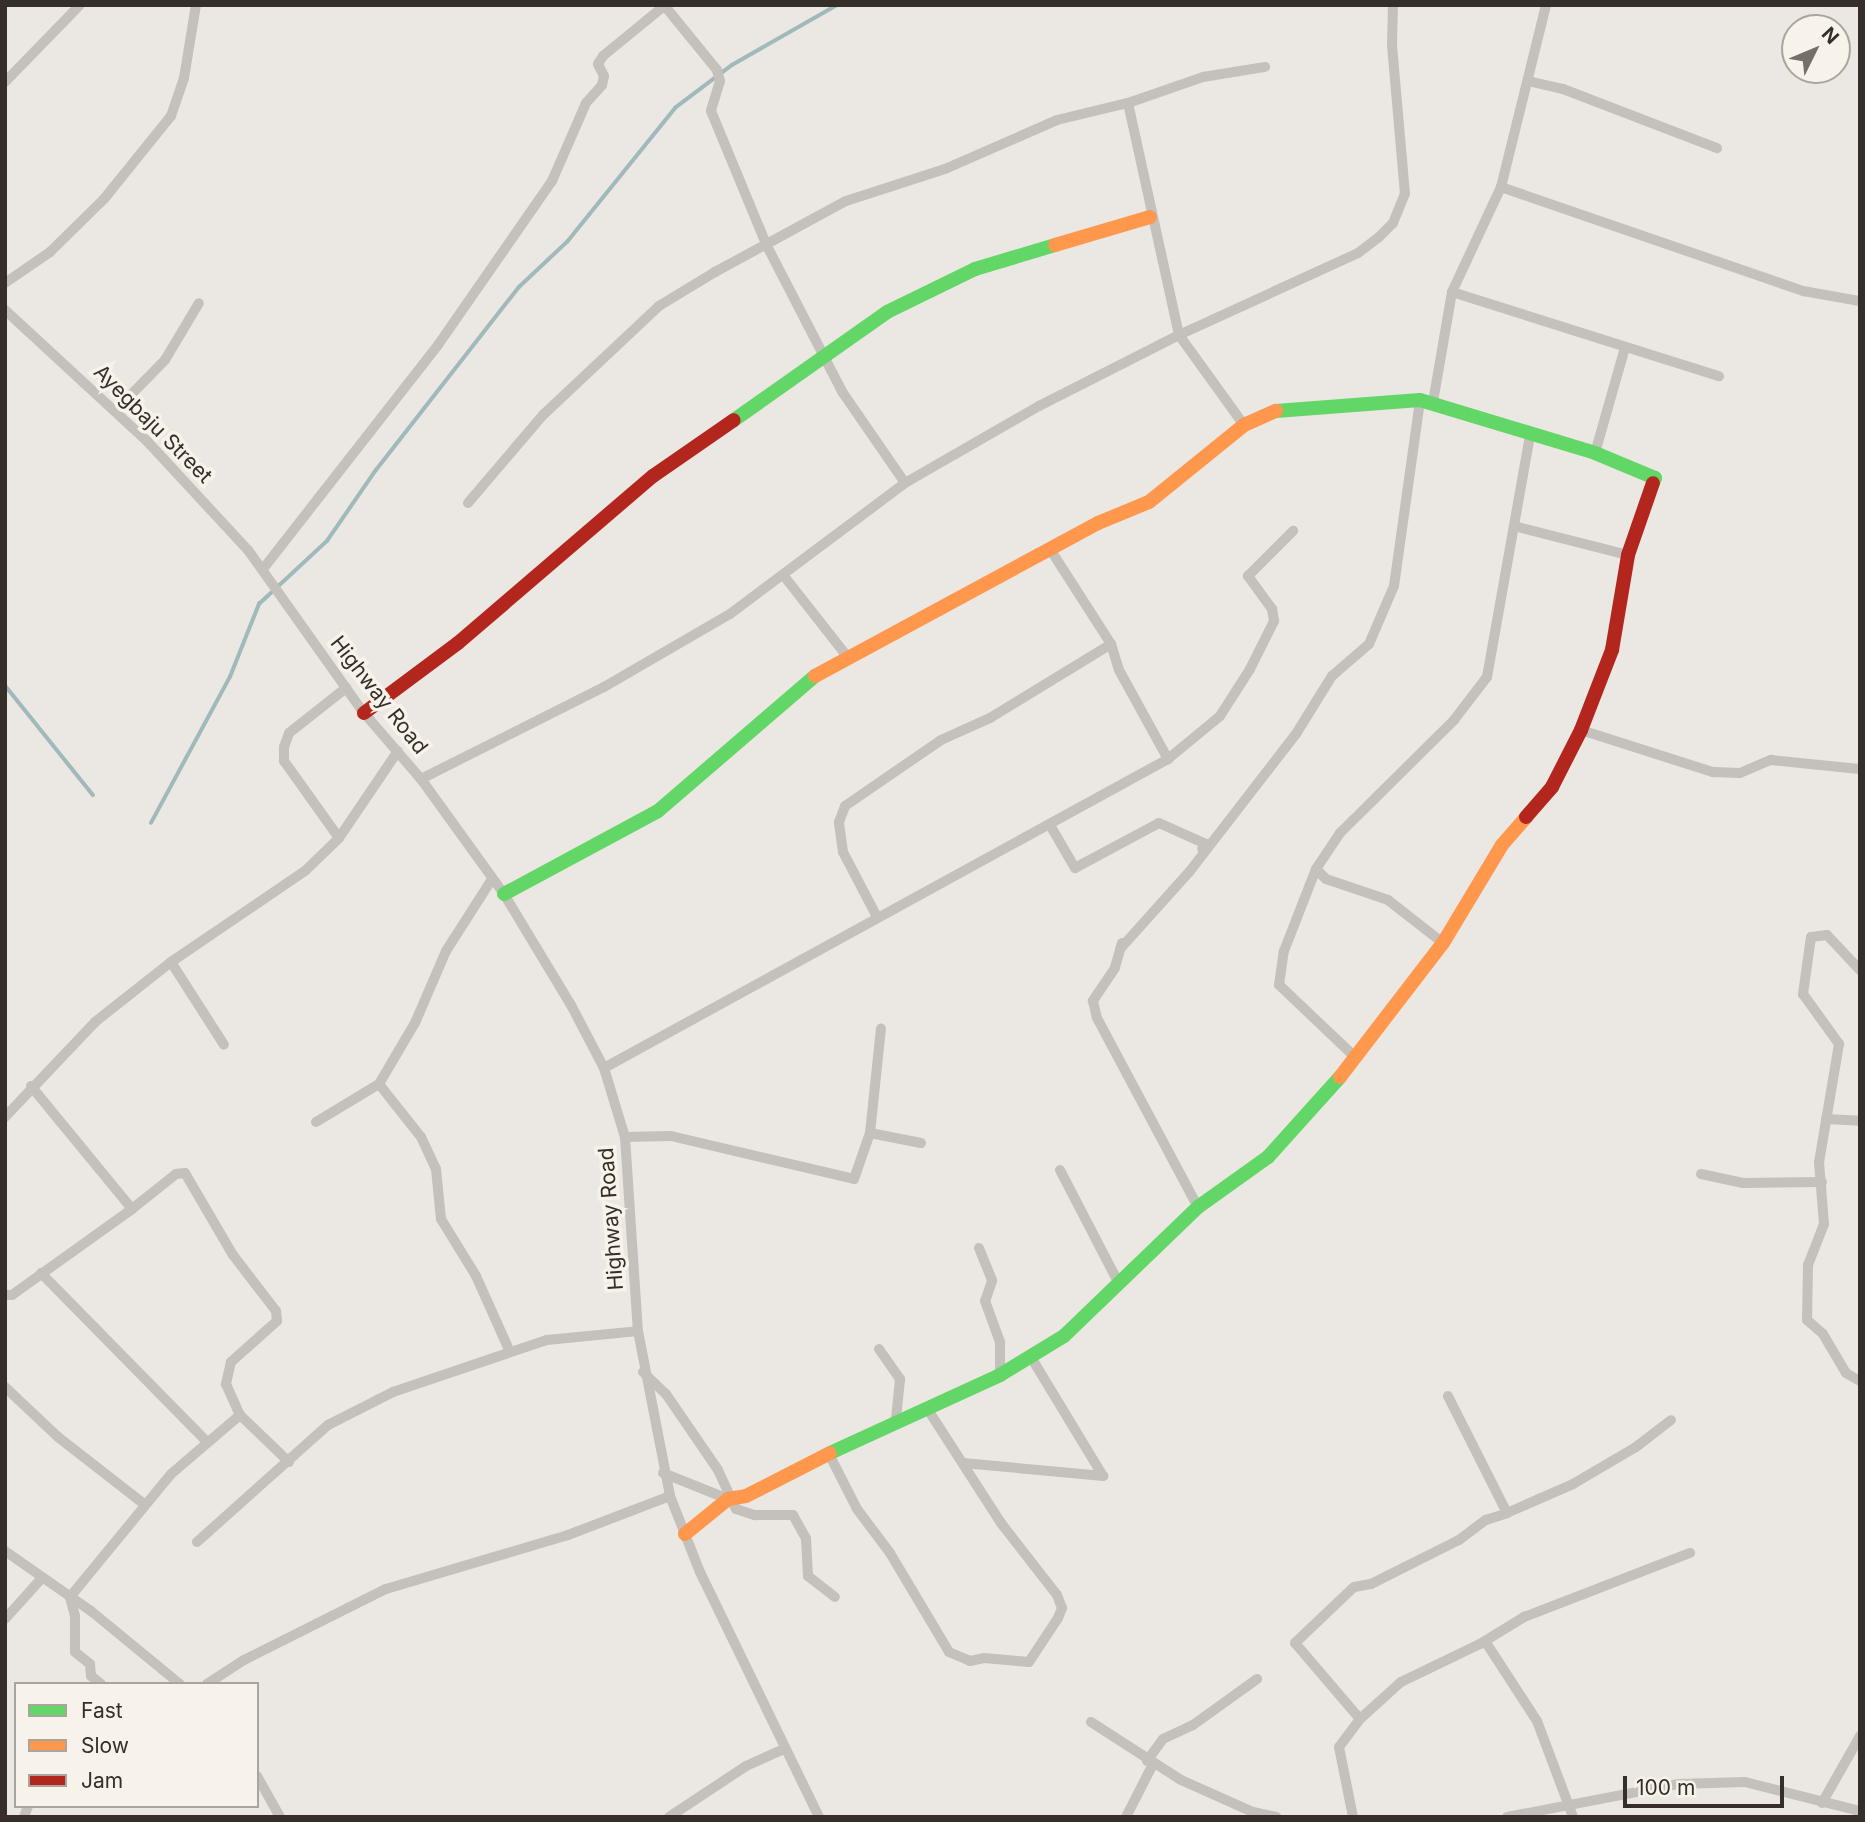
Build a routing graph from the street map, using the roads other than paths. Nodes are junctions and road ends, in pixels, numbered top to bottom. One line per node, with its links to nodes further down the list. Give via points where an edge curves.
1 (80, 5): 8 (street)
2 (196, 5): 14 (street, via 184,78 172,116 104,199 50,252)
3 (1394, 5): 19 (street, via 1392,45 1406,173 1405,194 1393,223 1358,253)
4 (1546, 5): 7 (street)
5 (664, 6): 13 (street, via 718,70 720,81 711,111); 34 (street, via 603,56 598,64 604,76 602,85 586,103 552,181 438,345)
6 (1265, 67): 9 (street, via 1203,77)
7 (1528, 81): 10 (street, via 1563,89); 11 (street)
8 (5, 82)
9 (1128, 103): 12 (street); 13 (street, via 1057,120 945,169 846,201)
10 (1717, 148)
11 (1502, 187): 15 (street); 16 (street, via 1803,290)
12 (1150, 217): 19 (street); 21 (street, via 975,269 887,313)
13 (767, 246): 21 (street); 29 (street, via 659,306 542,415)
14 (5, 283)
15 (1452, 292): 20 (street); 23 (street)
16 (1860, 301)
17 (199, 303): 24 (street, via 165,360)
18 (5, 310): 24 (street, Ayegbaju Street)
19 (1179, 335): 25 (street); 28 (street)
20 (1625, 348): 22 (street); 27 (street)
21 (825, 357): 28 (street, via 877,447); 40 (street, via 653,476 458,643)
22 (1718, 376)
23 (1426, 401): 25 (street, via 1350,402 1271,411); 26 (street); 53 (street, via 1394,586 1369,644 1332,676 1296,734 1190,871)
24 (116, 410): 34 (street, Ayegbaju Street)
25 (1244, 425): 32 (street, via 1149,502)
26 (1530, 435): 27 (street); 30 (street)
27 (1595, 453): 33 (street, via 1655,478)
28 (905, 483): 35 (street)
29 (468, 503)
30 (1514, 526): 33 (street); 48 (street, via 1487,677 1454,720 1340,833)
31 (1293, 531): 43 (street, via 1248,576 1274,621 1250,669 1220,716)
32 (1050, 549): 37 (street); 38 (street)
33 (1628, 555): 41 (street, via 1612,650)
34 (264, 571): 36 (street, Ayegbaju Street)
35 (784, 576): 38 (street); 45 (street, via 730,614 604,687)
36 (284, 603): 39 (street, Highway Road)
37 (1111, 644): 43 (street, via 1119,670); 51 (street, via 990,718 941,740 845,806 839,822 843,852)
38 (846, 655): 50 (street, via 818,673 658,811)
39 (346, 688): 40 (street, Highway Road); 47 (street, via 289,733 284,747 284,761)
40 (364, 713): 42 (street, Highway Road)
41 (1581, 730): 44 (street, via 1713,772 1740,773 1771,760); 52 (street, via 1552,786 1502,845)
42 (398, 751): 45 (street, Highway Road); 47 (street)
43 (1168, 759): 46 (street)
44 (1860, 769)
45 (421, 779): 49 (street, Highway Road)
46 (1050, 825): 51 (street); 53 (street, via 1075,868 1159,823 1206,844 1122,940)
47 (339, 838): 54 (street, via 305,871)
48 (1315, 869): 52 (street, via 1326,879 1388,900); 58 (street, via 1297,927 1284,951 1279,985)
49 (492, 878): 50 (street, Highway Road); 60 (street, via 446,951 415,1023)
50 (503, 894): 59 (street, Highway Road)
51 (877, 917): 59 (street)
52 (1443, 943): 58 (street)
53 (1120, 949): 72 (street, via 1115,968 1093,1001 1097,1018)
54 (171, 962): 57 (street); 61 (street, via 95,1022)
55 (1860, 970): 63 (street, via 1827,935 1819,932 1811,937 1803,994 1839,1044)
56 (881, 1029): 66 (street)
57 (224, 1045)
58 (1355, 1057): 72 (street, via 1310,1115 1268,1157)
59 (604, 1068): 67 (street, Highway Road)
60 (379, 1084): 65 (street); 80 (street, via 421,1137 436,1169 441,1219 476,1276)
61 (31, 1086): 62 (street); 73 (street)
62 (5, 1117)
63 (1826, 1119): 64 (street); 71 (street, via 1819,1162)
64 (1860, 1121)
65 (316, 1122)
66 (870, 1133): 67 (street, via 857,1176 850,1179 671,1136); 68 (street)
67 (625, 1137): 78 (street, Highway Road)
68 (921, 1143)
69 (1060, 1170): 76 (street)
70 (1701, 1174): 71 (street, via 1743,1183)
71 (1822, 1182): 84 (street, via 1824,1224 1808,1265 1807,1320 1823,1334 1846,1373)
72 (1198, 1207): 76 (street)
73 (132, 1209): 75 (street); 88 (street, via 176,1174 185,1173 233,1255 276,1311 277,1321 225,1372)
74 (979, 1248): 83 (street, via 992,1281 985,1301 1000,1342)
75 (41, 1273): 77 (street); 91 (street)
76 (1118, 1282): 81 (street, via 1064,1336)
77 (5, 1295)
78 (638, 1331): 80 (street, via 547,1340); 82 (street, Highway Road)
79 (878, 1349): 89 (street, via 900,1379)
80 (510, 1352): 93 (street, via 393,1392 328,1425)
81 (1031, 1357): 83 (street); 94 (street, via 1103,1476)
82 (643, 1372): 95 (street, Highway Road); 97 (street, via 666,1394 718,1470)
83 (1000, 1375): 87 (street)
84 (1860, 1381)
85 (5, 1387): 98 (street, via 58,1437)
86 (1448, 1396): 99 (street)
87 (927, 1408): 89 (street); 94 (street)
88 (240, 1416): 91 (street); 93 (street)
89 (896, 1419): 92 (street)
90 (1671, 1420): 99 (street, via 1573,1484)
91 (207, 1442): 98 (street)
92 (830, 1456): 94 (street, via 857,1509 890,1553 946,1648 970,1661 984,1658 1024,1665 1062,1608); 97 (street, via 746,1496)
93 (289, 1462): 101 (street)
94 (963, 1463)
95 (663, 1474): 96 (street, Highway Road); 97 (street)
96 (670, 1496): 100 (street, Highway Road); 112 (street, via 568,1535 386,1589 244,1660)
97 (728, 1499): 100 (street); 106 (street, via 746,1514 793,1515 806,1538 808,1576)
98 (144, 1504): 105 (street)
99 (1507, 1513): 113 (street, via 1370,1584 1354,1587 1295,1643)
100 (685, 1534): 116 (street, Highway Road)
101 (197, 1542)
102 (5, 1551): 104 (street)
103 (1690, 1553): 108 (street, via 1524,1617)
104 (41, 1579): 105 (street); 107 (street)
105 (70, 1597): 110 (street, via 75,1651 90,1664 91,1676); 111 (street)
106 (835, 1597)
107 (5, 1619)
108 (1485, 1642): 113 (street, via 1401,1682); 120 (street, via 1537,1721)
109 (1257, 1679): 117 (street, via 1193,1725 1163,1739)
110 (98, 1682)
111 (177, 1682)
112 (210, 1682)
113 (1360, 1719): 127 (street, via 1339,1747)
114 (1091, 1722): 117 (street)
115 (1860, 1736): 119 (street)
116 (784, 1749): 123 (street, via 746,1766); 124 (street, Highway Road)
117 (1150, 1763): 125 (street); 126 (street, via 1215,1796)
118 (259, 1780): 122 (street)
119 (1822, 1803): 120 (street, via 1745,1782 1679,1784); 121 (street)
120 (1570, 1805): 128 (street); 129 (street)
121 (1860, 1811)
122 (280, 1817)
123 (669, 1817)
124 (819, 1817)
125 (1126, 1817)
126 (1276, 1817)
127 (1353, 1817)
128 (1507, 1817)
129 (1573, 1817)

